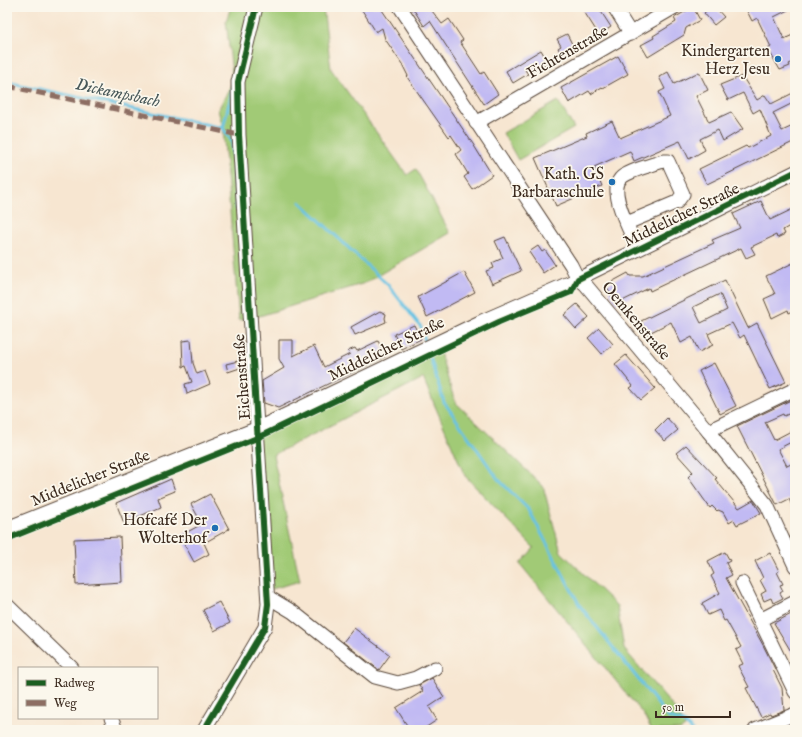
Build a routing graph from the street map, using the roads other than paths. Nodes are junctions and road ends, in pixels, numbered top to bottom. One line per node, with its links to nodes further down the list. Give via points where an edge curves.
1 (256, 7): 12 (street, Eichenstraße, via 238,82 239,135)
2 (400, 7): 6 (street, Oemkenstraße)
3 (614, 7): 5 (street)
4 (675, 7): 5 (street, Fichtenstraße)
5 (631, 34): 6 (street, Fichtenstraße)
6 (476, 122): 10 (street, Oemkenstraße)
7 (795, 172): 9 (street, Middelicher Straße)
8 (627, 223): 8 (street, via 616,197 618,183 622,177 668,160 684,194 682,198); 9 (street)
9 (638, 249): 10 (street, Middelicher Straße)
10 (578, 279): 12 (street, Middelicher Straße, via 482,321); 13 (street, Oemkenstraße, via 585,284)
11 (795, 389): 13 (street)
12 (258, 428): 14 (street, Middelicher Straße); 17 (street, Eichenstraße)
13 (708, 431): 15 (street, Oemkenstraße, via 767,505)
14 (7, 528)
15 (795, 566)
16 (742, 583): 20 (street)
17 (268, 597): 22 (street, via 293,612 375,677 398,683 416,678); 27 (street, Eichenstraße, via 265,627)
18 (795, 602): 20 (street)
19 (7, 605): 21 (street)
20 (760, 620): 23 (street)
21 (71, 667)
22 (434, 668)
23 (795, 692)
24 (795, 714): 28 (street)
25 (111, 719): 26 (street)
26 (116, 730)
27 (204, 730)
28 (755, 730)

